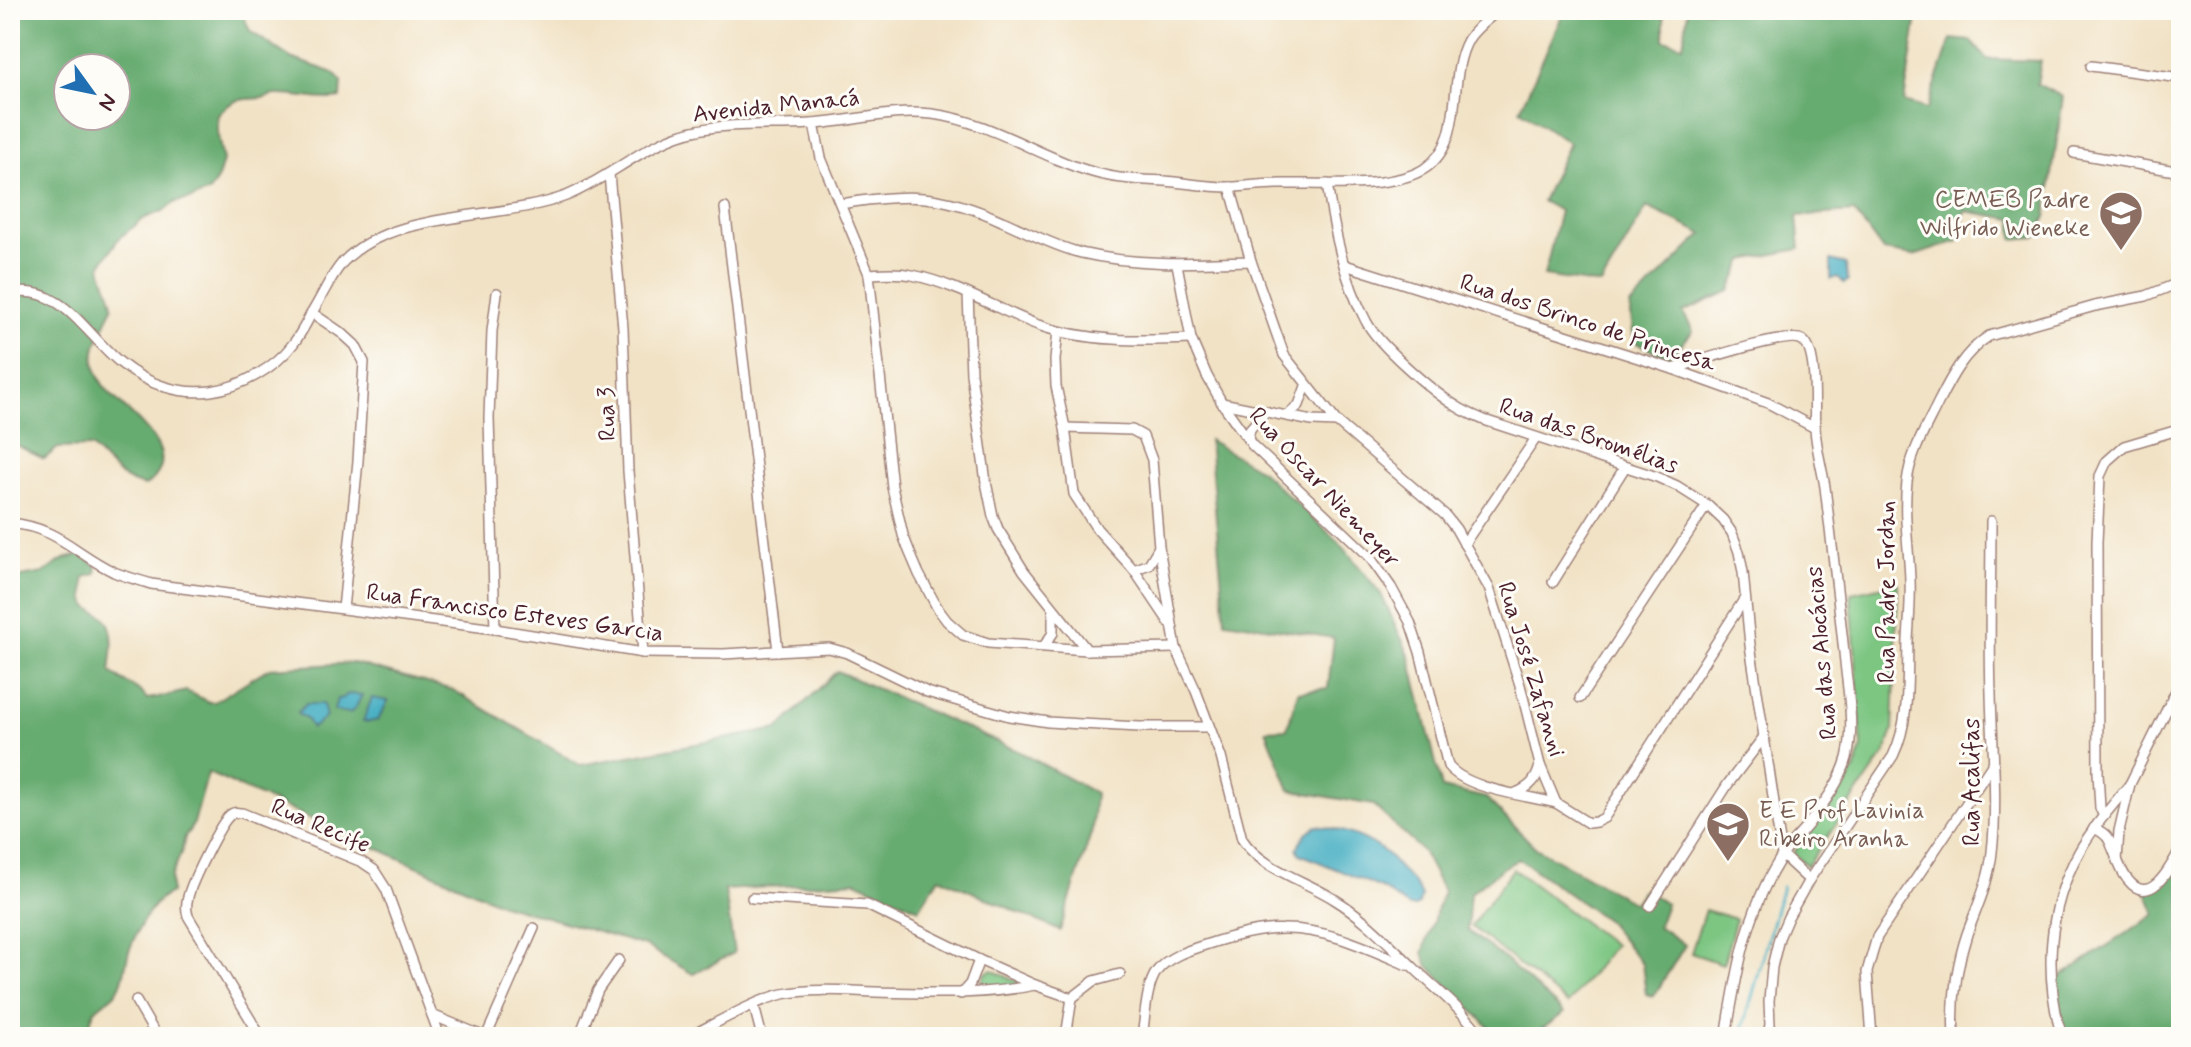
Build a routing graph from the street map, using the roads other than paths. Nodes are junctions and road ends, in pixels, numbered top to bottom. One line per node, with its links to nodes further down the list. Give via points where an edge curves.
1 (1499, 10): 8 (street, Avenida Manacá, via 1477,28 1465,47 1439,155 1406,177)
2 (2091, 66): 3 (street)
3 (2181, 78)
4 (814, 124): 7 (street, Avenida Manacá, via 698,130 672,138); 9 (street, Avenida Manacá, via 934,114 1006,135 1103,175); 10 (street, via 821,158)
5 (2074, 153): 6 (street)
6 (2181, 172)
7 (609, 174): 20 (street, Avenida Manacá, via 536,205 438,221 371,241 343,262); 51 (street, Rua 3)
8 (1327, 184): 9 (street, Avenida Manacá); 14 (street, Rua das Bromélias)
9 (1230, 187): 12 (street, Rua José Zafanni)
10 (841, 204): 13 (street, via 899,196 945,201 1077,252); 15 (street)
11 (725, 208): 50 (street)
12 (1251, 261): 13 (street); 24 (street, Rua José Zafanni, via 1284,355)
13 (1177, 264): 22 (street, Rua Oscar Niemeyer)
14 (1345, 265): 23 (street, Rua dos Brinco de Princesa); 32 (street, Rua das Bromélias, via 1373,333 1425,382 1470,414)
15 (869, 274): 19 (street, via 911,275); 47 (street, via 892,487 919,574 947,621 963,635 988,643)
16 (2181, 282): 66 (street, Rua Padre Jordan, via 2146,296 1989,336 1959,365 1909,471 1909,638 1900,740)
17 (497, 293): 46 (street, via 489,405)
18 (10, 294): 20 (street, Avenida Manacá, via 46,296 139,376 197,392 231,386 266,368 293,344)
19 (968, 294): 21 (street); 43 (street, via 971,374 990,504 1008,546)
20 (312, 313): 44 (street, via 355,345 364,362)
21 (1058, 331): 22 (street, via 1141,341); 29 (street, via 1056,386)
22 (1191, 339): 25 (street, Rua Oscar Niemeyer)
23 (1673, 369): 30 (street, Rua dos Brinco de Princesa, via 1768,403); 30 (street, via 1798,338 1812,364)
24 (1306, 386): 27 (street, via 1299,405); 28 (street, Rua José Zafanni)
25 (1222, 403): 26 (street); 33 (street, Rua Oscar Niemeyer)
26 (1266, 411): 27 (street); 33 (street)
27 (1287, 416): 28 (street)
28 (1337, 422): 38 (street, Rua José Zafanni, via 1445,515)
29 (1065, 428): 39 (street, via 1132,430 1143,436 1152,460); 40 (street, via 1074,494)
30 (1815, 428): 64 (street, Rua das Alocácias, via 1839,607 1850,744 1837,782)
31 (2181, 429): 61 (street, via 2124,446 2100,476 2098,772)
32 (1536, 438): 34 (street, Rua das Bromélias); 38 (street)
33 (1248, 439): 59 (street, Rua Oscar Niemeyer, via 1369,556 1391,587 1420,652 1448,766 1475,784)
34 (1625, 467): 35 (street, Rua das Bromélias, via 1677,486); 41 (street)
35 (1707, 505): 42 (street, Rua das Bromélias, via 1732,533); 53 (street)
36 (1991, 521): 56 (street, Rua Acalifas)
37 (10, 523): 44 (street, Rua Francisco Esteves Garcia, via 52,533 114,571 151,584)
38 (1464, 544): 57 (street, Rua José Zafanni, via 1489,588)
39 (1159, 547): 40 (street, via 1149,564); 45 (street)
40 (1134, 570): 45 (street)
41 (1553, 582)
42 (1745, 598): 55 (street, Rua das Bromélias); 60 (street, via 1607,814 1588,823)
43 (1053, 607): 47 (street, via 1054,628); 49 (street)
44 (343, 609): 46 (street, Rua Francisco Esteves Garcia)
45 (1171, 625): 48 (street)
46 (495, 629): 51 (street, Rua Francisco Esteves Garcia)
47 (1044, 646): 49 (street)
48 (1176, 648): 49 (street); 54 (street)
49 (1087, 650)
50 (778, 651): 51 (street, Rua Francisco Esteves Garcia); 54 (street, Rua Francisco Esteves Garcia, via 837,650 927,692 1029,719)
51 (643, 653)
52 (2181, 681): 58 (street)
53 (1580, 698)
54 (1209, 727): 72 (street, via 1248,848 1334,899)
55 (1763, 738): 64 (street, Rua das Bromélias); 68 (street)
56 (1994, 762): 92 (street, via 1877,937 1867,972); 93 (street, Rua Acalifas, via 1992,857 1957,974)
57 (1540, 765): 59 (street, via 1531,785); 60 (street, Rua José Zafanni)
58 (2130, 784): 61 (street); 65 (street)
59 (1516, 793): 60 (street, Rua Oscar Niemeyer)
60 (1556, 803)
61 (2104, 816): 62 (street)
62 (2094, 828): 65 (street, via 2108,838); 94 (street, via 2068,875 2051,942 2051,983)
63 (2181, 848): 65 (street, via 2168,873 2145,889 2128,881)
64 (1782, 855): 66 (street); 90 (street, Rua das Alocácias, via 1747,932)
65 (2117, 861)
66 (1809, 880): 91 (street, Rua Padre Jordan, via 1776,951)
67 (752, 898): 71 (street, via 867,905)
68 (1650, 906)
69 (534, 928): 83 (street)
70 (619, 960): 84 (street, via 598,990)
71 (979, 960): 74 (street); 75 (street)
72 (1414, 968): 88 (street, via 1307,931 1245,934 1176,956 1157,970); 89 (street)
73 (1120, 974): 76 (street, via 1094,981)
74 (1035, 985): 75 (street); 76 (street)
75 (961, 994): 78 (street, via 810,991 782,994)
76 (1072, 998): 87 (street)
77 (136, 1001): 80 (street)
78 (754, 1006): 85 (street); 86 (street)
79 (432, 1015): 81 (street, Rua Recife, via 386,889 374,870 237,812 224,822 203,862 186,910); 82 (street, Rua Recife); 83 (street)
80 (157, 1037)
81 (261, 1037)
82 (440, 1037)
83 (486, 1037)
84 (579, 1037)
85 (688, 1037)
86 (762, 1037)
87 (1066, 1037)
88 (1142, 1037)
89 (1482, 1037)
90 (1726, 1037)
91 (1769, 1037)
92 (1872, 1037)
93 (1954, 1037)
94 (2062, 1037)

